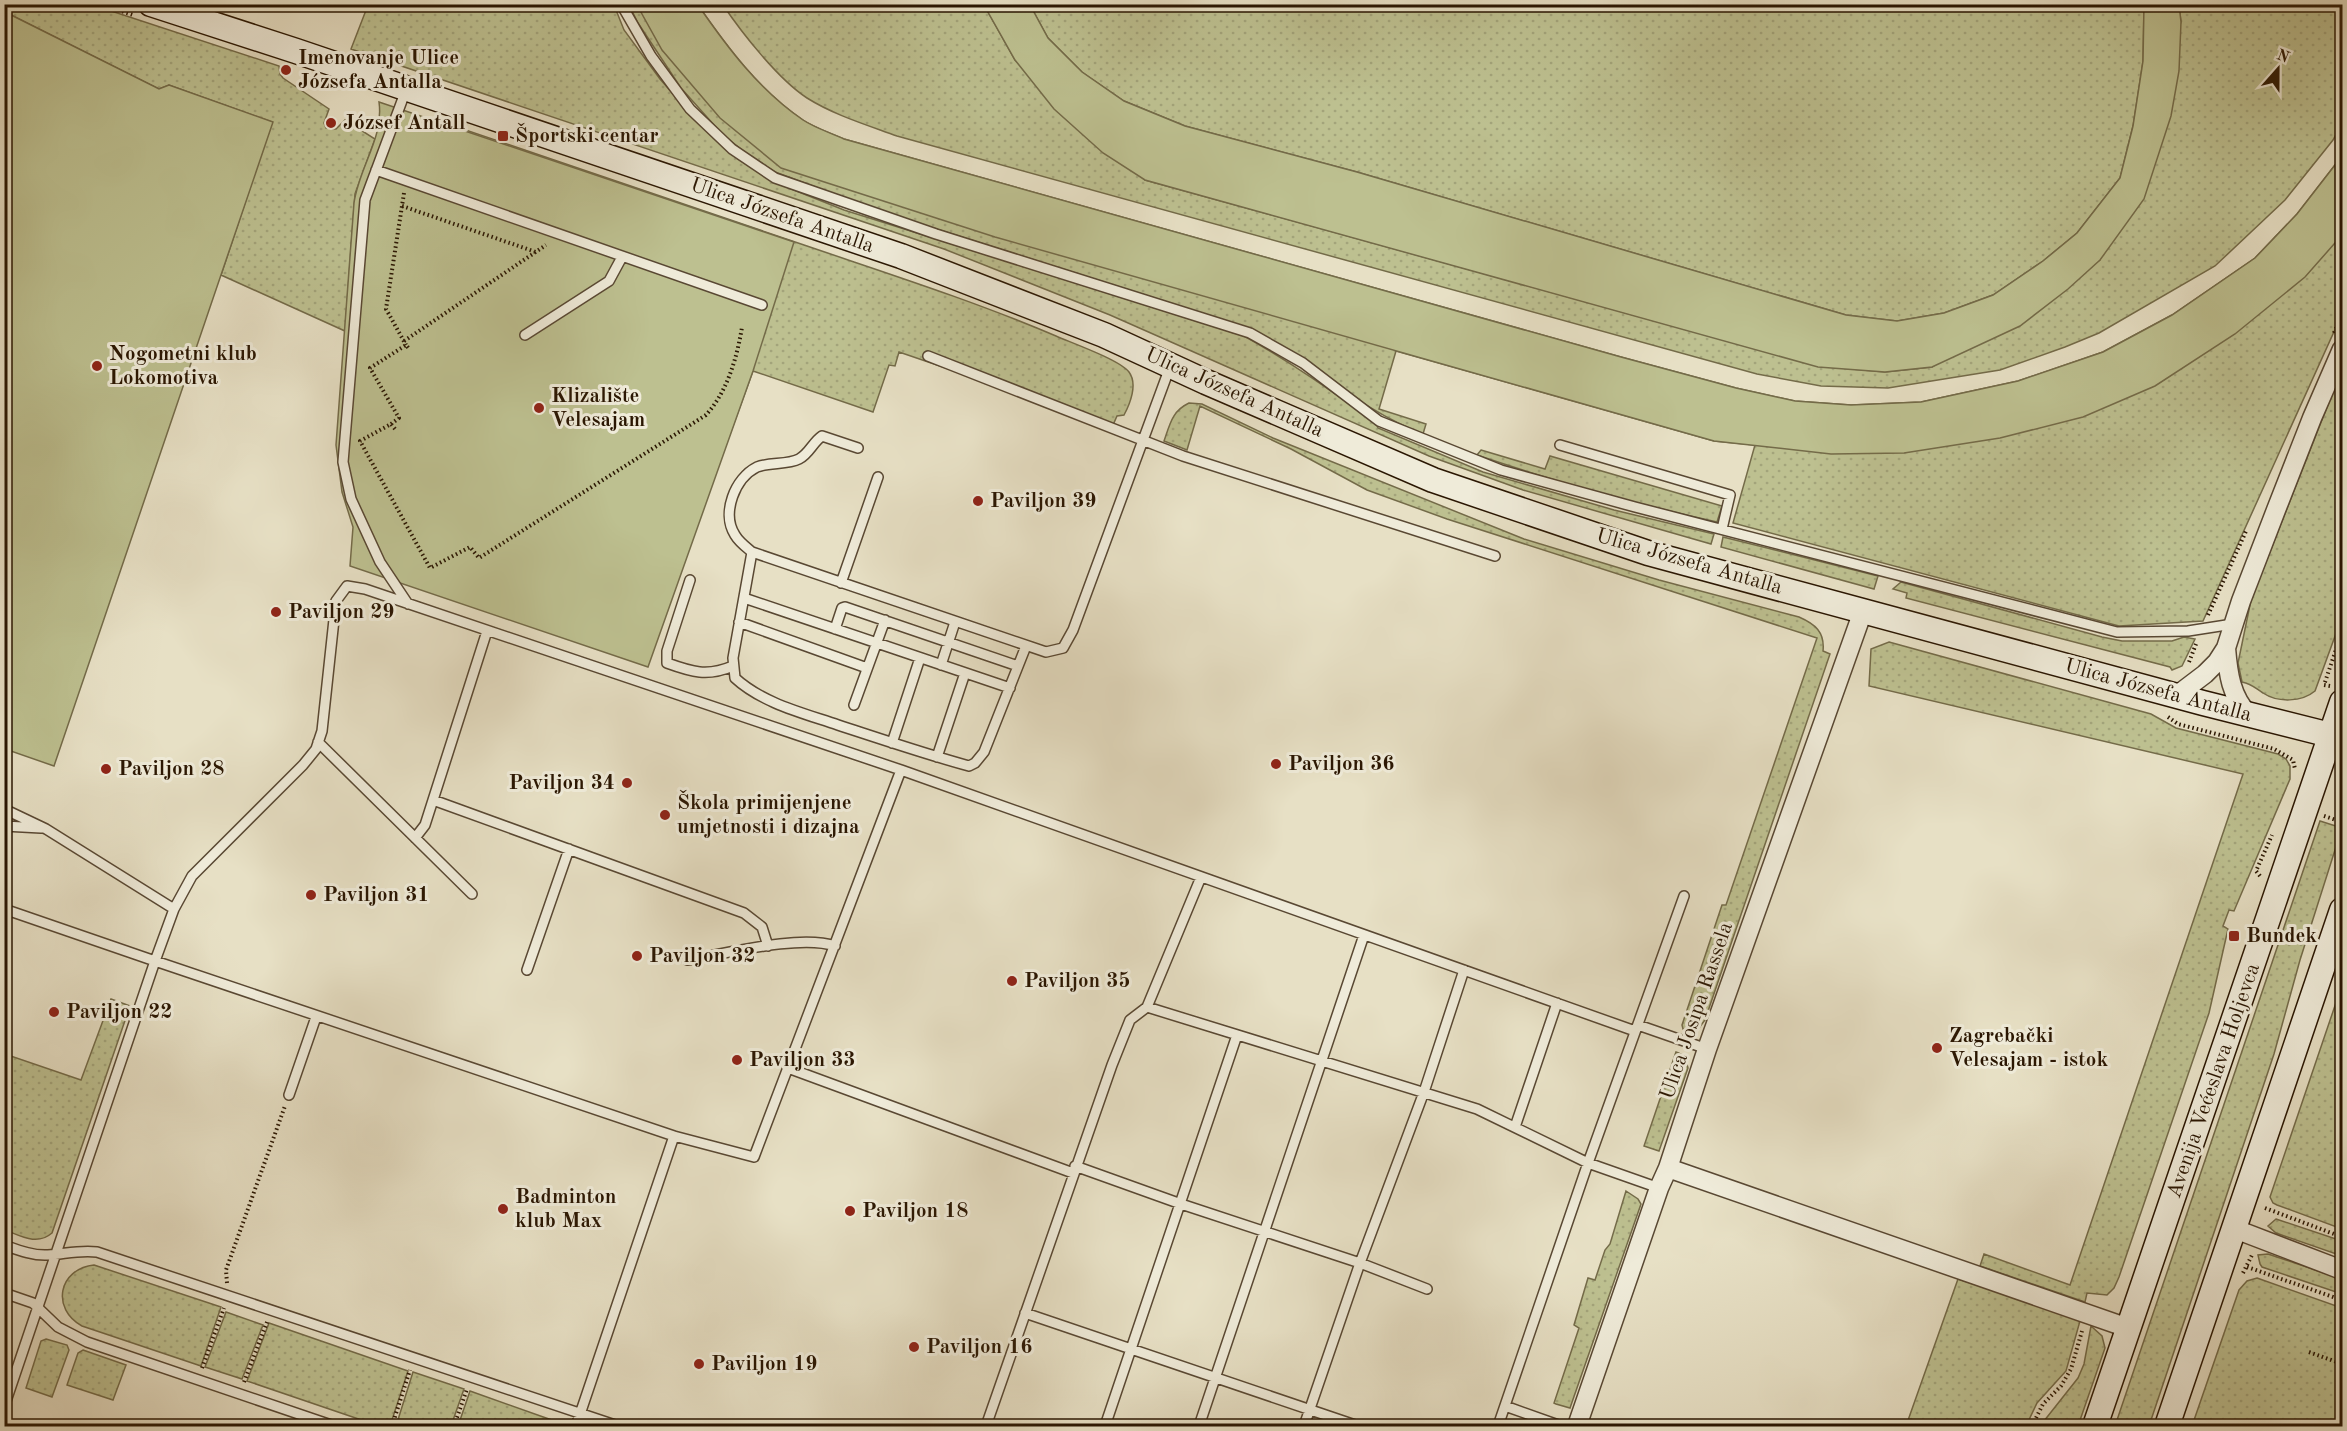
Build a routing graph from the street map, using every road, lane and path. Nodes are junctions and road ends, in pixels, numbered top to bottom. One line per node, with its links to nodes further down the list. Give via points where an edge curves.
1 (152, 4): 3 (street, Ulica Józsefa Antalla)
2 (621, 4): 24 (lane, via 651,56 690,109 732,149 775,178 936,234 1250,333 1303,363 1379,421 1501,470)
3 (407, 88): 4 (lane); 17 (street, Ulica Józsefa Antalla, via 901,256)
4 (376, 170): 9 (lane); 30 (lane, via 363,217 343,462 351,499 380,562)
5 (405, 188): 6 (path)
6 (402, 206): 8 (path); 13 (path, via 386,309)
7 (551, 241): 8 (path)
8 (536, 252): 13 (path)
9 (622, 256): 10 (lane); 12 (lane, via 609,281)
10 (762, 306)
11 (742, 327): 18 (path, via 721,395 706,415 479,558 470,546 430,568 360,441)
12 (525, 334)
13 (405, 343): 15 (path); 18 (path, via 370,368 399,418)
14 (2343, 349): 35 (street, via 2312,418)
15 (410, 350)
16 (928, 356): 20 (lane)
17 (1171, 365): 20 (lane); 31 (street, Ulica Józsefa Antalla, via 1433,480 1648,553)
18 (392, 424): 19 (path)
19 (395, 429)
20 (1145, 439): 26 (lane, via 1183,456); 41 (lane, via 1063,648 1046,652)
21 (1560, 446): 24 (lane, via 1730,495)
22 (858, 448): 25 (lane, via 822,436 799,460 759,466 743,476 728,517 735,535)
23 (878, 477): 28 (lane)
24 (1722, 529): 35 (lane, via 2117,632 2188,631)
25 (752, 552): 28 (lane); 29 (lane)
26 (1495, 556)
27 (690, 580): 45 (lane, via 667,651 667,663 708,673)
28 (841, 583): 34 (lane)
29 (744, 597): 33 (lane); 36 (lane)
30 (408, 605): 37 (lane); 57 (lane, via 365,589 347,586 343,590 336,601)
31 (1863, 611): 51 (street, Ulica Józsefa Antalla); 90 (street, Ulica Josipa Rassela)
32 (885, 620): 36 (lane, via 843,607); 39 (lane); 40 (lane)
33 (739, 622): 45 (lane); 47 (lane)
34 (955, 622): 39 (lane); 41 (lane)
35 (2233, 624): 42 (street)
36 (834, 629): 40 (lane)
37 (487, 632): 60 (lane); 62 (lane)
38 (2343, 632): 49 (path)
39 (949, 642): 44 (lane); 46 (lane)
40 (876, 643): 43 (lane); 47 (lane)
41 (1026, 646): 46 (lane)
42 (2226, 648): 51 (street, via 2205,674); 54 (street, via 2234,692)
43 (920, 658): 44 (lane); 58 (lane)
44 (941, 665): 48 (lane)
45 (733, 666): 58 (lane, via 735,678 764,697)
46 (1018, 666): 50 (lane)
47 (867, 668): 53 (lane)
48 (964, 673): 50 (lane); 59 (lane)
49 (2324, 685)
50 (1010, 688): 59 (lane, via 984,752 975,764 969,766)
51 (2176, 696): 54 (street, Ulica Józsefa Antalla)
52 (2343, 702): 56 (street, Avenija Većeslava Holjevca)
53 (854, 705)
54 (2249, 715): 56 (street, Ulica Józsefa Antalla)
55 (2196, 729): 61 (path, via 2274,749 2293,760)
56 (2337, 737): 119 (street, Avenija Većeslava Holjevca)
57 (318, 742): 69 (lane); 76 (lane, via 303,765 192,876)
58 (892, 743): 59 (lane)
59 (937, 757)
60 (901, 770): 72 (lane); 80 (lane)
61 (2296, 771)
62 (433, 800): 69 (lane, via 425,825); 70 (lane)
63 (4, 809): 67 (lane)
64 (2319, 814): 65 (path)
65 (2343, 822)
66 (4, 826): 67 (lane)
67 (46, 829): 76 (lane)
68 (2274, 831): 71 (path)
69 (415, 838): 73 (lane)
70 (569, 849): 79 (lane, via 744,914 762,927); 83 (lane)
71 (2256, 871)
72 (1201, 877): 78 (lane); 86 (lane)
73 (472, 894)
74 (1684, 896): 88 (lane)
75 (4, 909): 82 (lane)
76 (174, 909): 82 (lane)
77 (2343, 910): 103 (street)
78 (1364, 935): 84 (lane); 91 (lane)
79 (768, 946): 80 (lane, via 817,941); 81 (lane)
80 (834, 946): 92 (lane)
81 (687, 960)
82 (155, 962): 87 (lane); 107 (lane)
83 (527, 970)
84 (1464, 970): 85 (lane); 93 (lane)
85 (1557, 1003): 88 (lane); 95 (lane)
86 (1147, 1008): 89 (lane); 99 (lane, via 1130,1020)
87 (316, 1017): 94 (lane); 96 (lane)
88 (1637, 1028): 90 (lane); 97 (lane)
89 (1237, 1035): 91 (lane); 101 (lane)
90 (1707, 1049): 98 (street, Ulica Josipa Rassela)
91 (1322, 1061): 93 (lane); 104 (lane)
92 (788, 1068): 96 (lane, via 754,1157); 99 (lane)
93 (1424, 1092): 95 (lane, via 1477,1109); 109 (lane)
94 (289, 1095): 113 (path, via 226,1270)
95 (1515, 1127): 97 (lane)
96 (674, 1136): 131 (lane)
97 (1588, 1162): 100 (lane); 128 (lane)
98 (1668, 1168): 100 (street, Ulica Josipa Rassela); 119 (street)
99 (1074, 1170): 101 (lane); 117 (lane)
100 (1659, 1188): 144 (street, Ulica Josipa Rassela)
101 (1181, 1204): 104 (lane); 120 (lane)
102 (2265, 1208): 105 (path)
103 (2235, 1229): 110 (street); 147 (street)
104 (1263, 1232): 109 (lane); 125 (lane)
105 (2343, 1238)
106 (4, 1245): 107 (lane, via 46,1256)
107 (57, 1254): 113 (lane, via 97,1252); 115 (lane)
108 (2251, 1259): 114 (path, via 2247,1267)
109 (1360, 1263): 111 (lane); 130 (lane)
110 (2343, 1270)
111 (1427, 1290)
112 (4, 1293): 115 (lane)
113 (228, 1295): 116 (lane); 126 (path)
114 (2343, 1300)
115 (39, 1307): 126 (lane, via 58,1327 87,1342); 129 (lane)
116 (271, 1310): 122 (lane); 127 (path)
117 (1025, 1313): 120 (lane); 137 (lane)
118 (2084, 1322): 145 (path, via 2072,1369 2043,1404)
119 (2128, 1328): 146 (street, Avenija Većeslava Holjevca)
120 (1131, 1349): 125 (lane); 138 (lane)
121 (2309, 1352): 123 (path)
122 (414, 1358): 124 (lane); 133 (path)
123 (2343, 1364)
124 (471, 1377): 131 (lane); 134 (path)
125 (1215, 1378): 130 (lane); 139 (lane)
126 (198, 1380): 127 (lane)
127 (239, 1394): 132 (lane)
128 (1505, 1406): 142 (lane); 143 (lane)
129 (4, 1407)
130 (1310, 1410): 140 (lane); 141 (lane)
131 (580, 1414): 135 (lane); 136 (lane)
132 (334, 1426)
133 (392, 1426)
134 (454, 1426)
135 (576, 1426)
136 (618, 1426)
137 (986, 1426)
138 (1105, 1426)
139 (1199, 1426)
140 (1304, 1426)
141 (1358, 1426)
142 (1498, 1426)
143 (1562, 1426)
144 (1577, 1426)
145 (2032, 1426)
146 (2095, 1426)
147 (2167, 1426)

